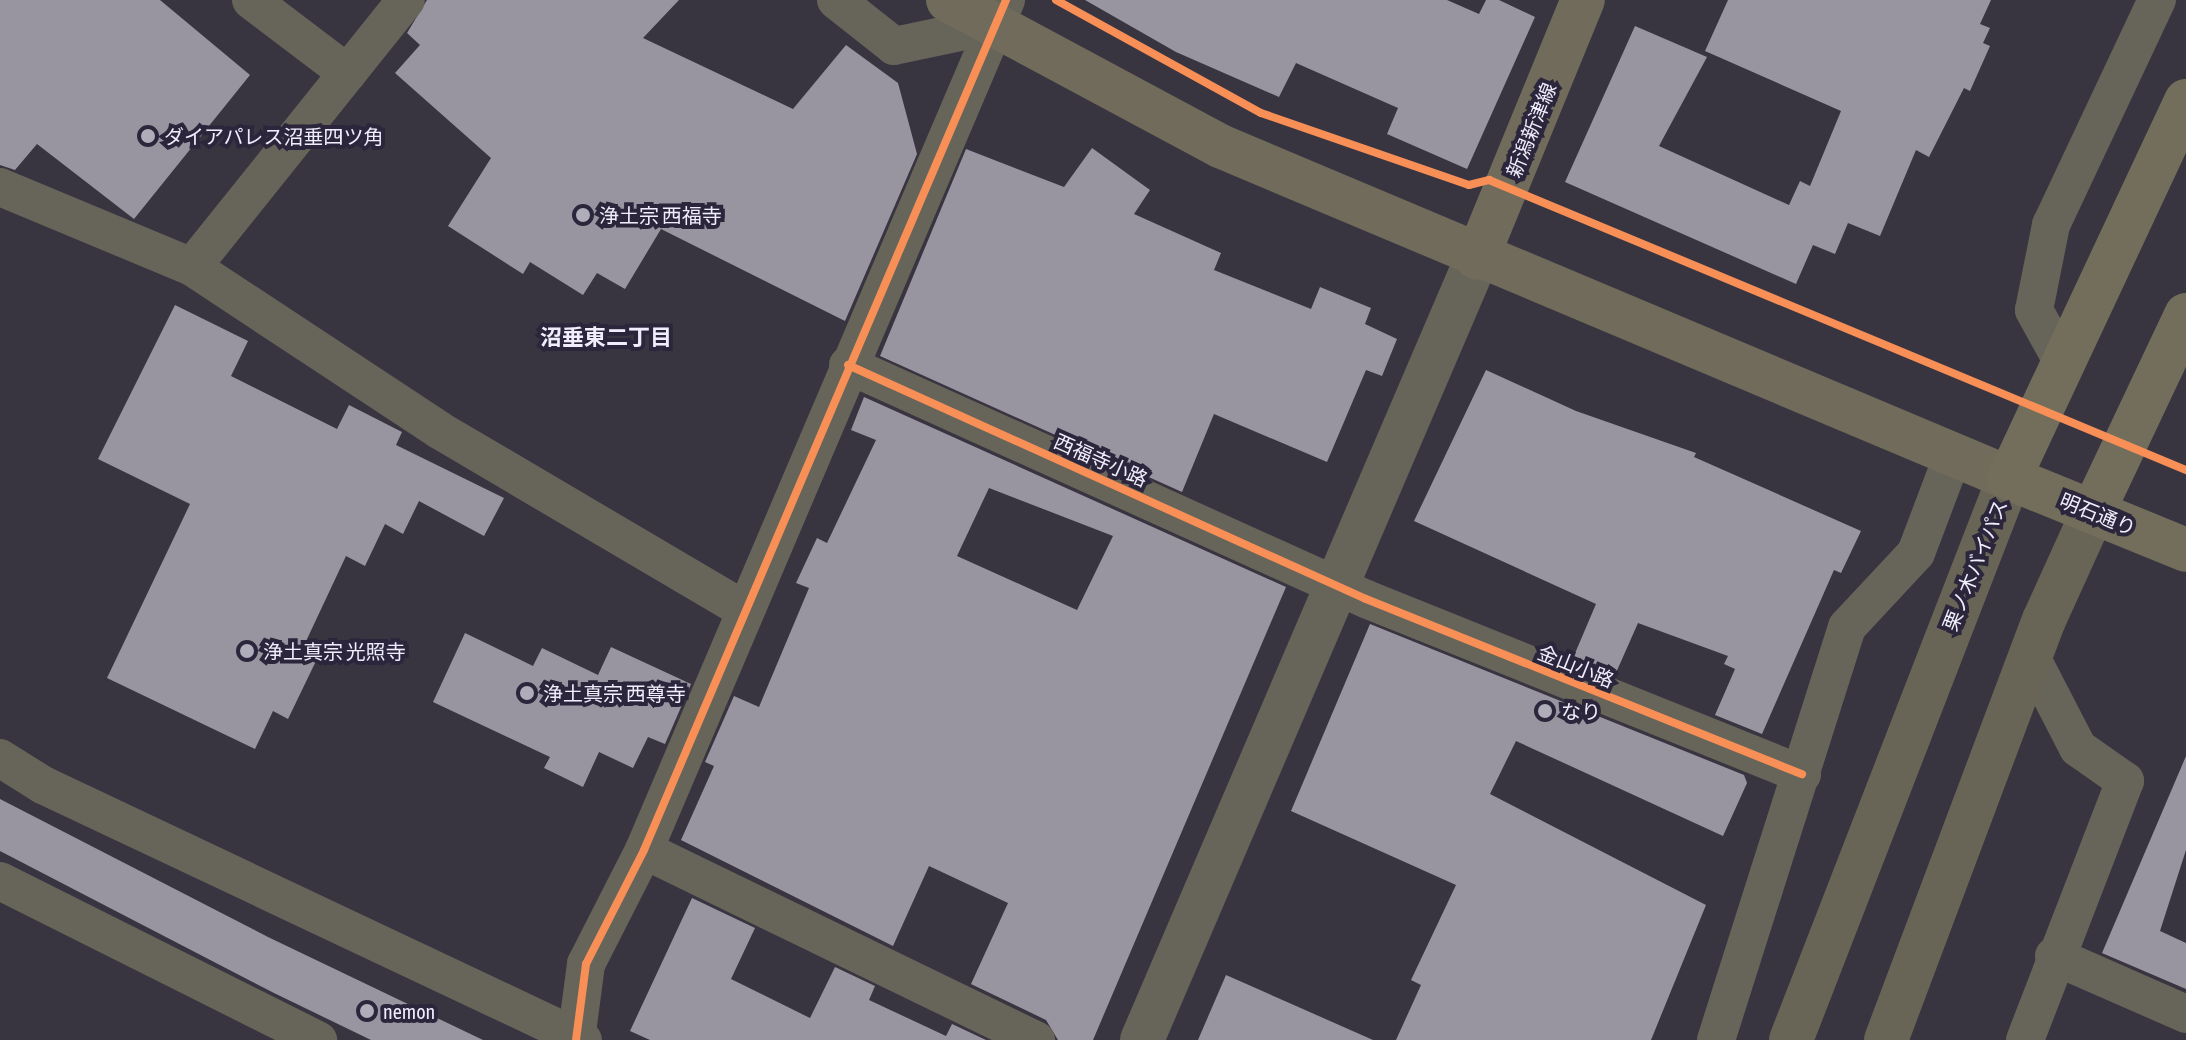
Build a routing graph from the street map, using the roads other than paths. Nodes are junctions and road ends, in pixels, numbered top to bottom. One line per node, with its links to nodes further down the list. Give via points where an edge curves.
1 (251, 0): 8 (street)
2 (406, 0): 8 (street)
3 (836, 0): 7 (street, via 894,46)
4 (948, 0): 7 (main road)
5 (1583, 0): 11 (main road, 新潟新津線)
6 (2157, 0): 14 (street, via 2051,225 2034,310)
7 (994, 8): 11 (main road, via 1220,146); 15 (street)
8 (347, 73): 12 (street)
9 (2186, 101): 14 (highway, 栗ノ木バイパス)
10 (0, 187): 12 (street)
11 (1477, 258): 16 (main road); 20 (street)
12 (192, 267): 21 (street, via 439,430)
13 (2186, 315): 18 (highway)
14 (2061, 359): 17 (highway, 栗ノ木バイパス)
15 (848, 365): 20 (street, 西福寺小路); 21 (street)
16 (1953, 455): 17 (main road); 24 (street, via 1916,553 1847,627)
17 (2009, 478): 18 (highway, 明石通り); 34 (main road, 栗ノ木バイパス)
18 (2093, 512): 19 (highway, 明石通り); 22 (main road)
19 (2186, 550)
20 (1341, 583): 24 (street, 金山小路); 32 (street)
21 (743, 609): 25 (street)
22 (2030, 655): 27 (street, via 2078,748 2125,781); 35 (main road)
23 (0, 758): 29 (street, via 43,785)
24 (1802, 774): 33 (street)
25 (644, 850): 29 (street, via 586,964); 31 (street)
26 (0, 881): 30 (street)
27 (2054, 956): 28 (street); 36 (street)
28 (2186, 1014)
29 (578, 1039)
30 (318, 1040)
31 (1036, 1040)
32 (1142, 1040)
33 (1716, 1040)
34 (1791, 1040)
35 (1886, 1040)
36 (2025, 1040)

